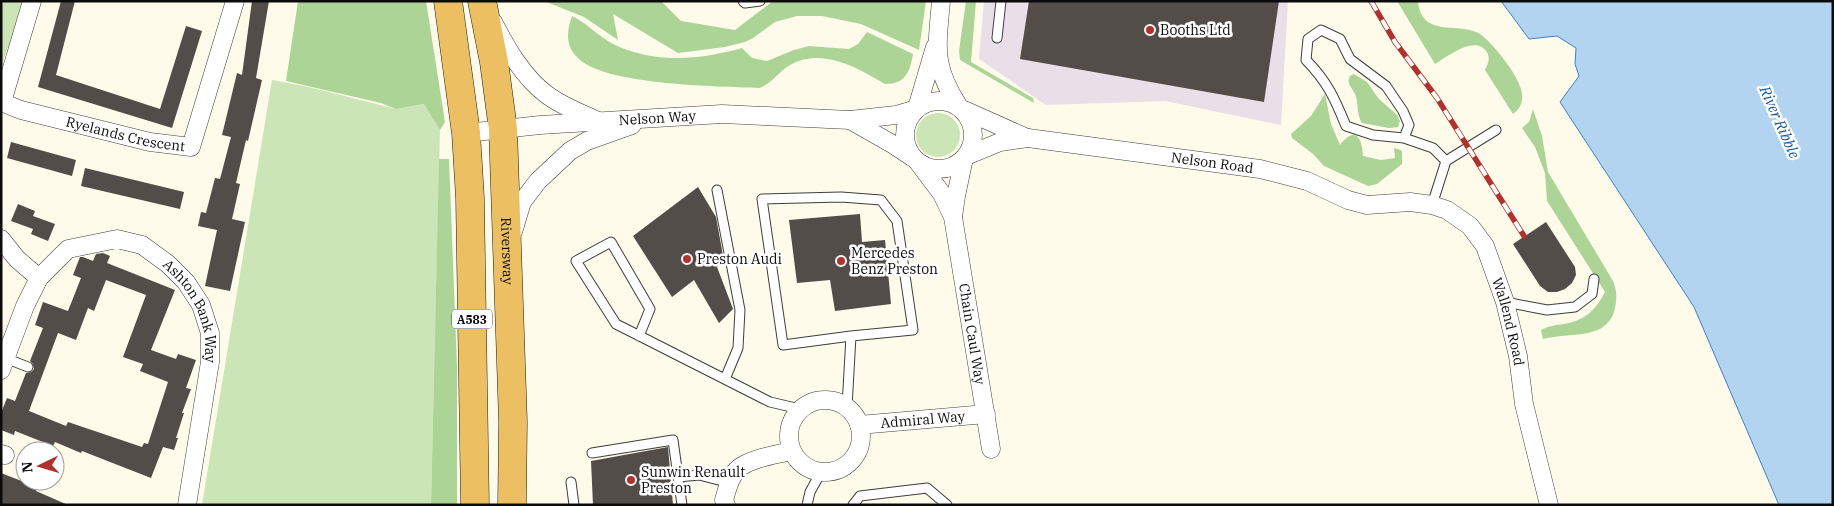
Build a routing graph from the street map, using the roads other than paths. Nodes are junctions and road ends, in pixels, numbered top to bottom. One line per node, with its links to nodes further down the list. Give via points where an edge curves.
1 (32, 1): 11 (street)
2 (235, 1): 11 (street, Ryelands Crescent, via 191,147 150,142 21,110)
3 (448, 1): 18 (highway, Riversway / A583)
4 (482, 1): 16 (street, via 501,37 539,88 567,107); 18 (highway, Riversway / A583, via 494,62)
5 (743, 1): 6 (lane)
6 (760, 1)
7 (941, 1): 10 (street)
8 (1001, 1): 9 (lane)
9 (997, 38)
10 (936, 41): 12 (street); 13 (street, via 944,80)
11 (2, 102)
12 (916, 109): 13 (street, via 938,100); 15 (street, Nelson Way, via 896,115); 22 (street, via 907,123 905,140)
13 (961, 109): 19 (street, Nelson Road); 21 (street, via 973,128 971,148)
14 (644, 120): 15 (street, Nelson Way, via 722,114); 16 (street, Nelson Way); 29 (street, via 587,141 570,150 549,169 522,202)
15 (850, 120): 22 (street, Nelson Way)
16 (600, 121): 18 (street, Nelson Way)
17 (1496, 130): 23 (lane)
18 (487, 131): 29 (highway, Riversway / A583); 50 (highway, Riversway / A583, via 470,198)
19 (1028, 138): 21 (street, Nelson Road, via 1000,142); 25 (street, Nelson Road, via 1260,169 1307,182 1348,200 1367,204)
20 (1404, 138): 20 (lane, via 1373,135 1346,126 1322,76 1306,60 1308,39 1321,30 1340,40 1350,59 1386,86 1409,125); 23 (lane, via 1433,148)
21 (965, 157): 22 (street, via 947,169 926,167); 27 (street, Chain Caul Way)
22 (916, 161): 27 (street, Chain Caul Way, via 942,194)
23 (1446, 161): 26 (lane)
24 (717, 190): 37 (lane, via 740,310 738,348)
25 (1393, 203): 26 (street, Wallend Road)
26 (1432, 205): 32 (street, Wallend Road, via 1447,210 1470,226 1485,246)
27 (953, 217): 40 (street, Chain Caul Way)
28 (1, 239): 30 (street)
29 (508, 255): 51 (highway, Riversway / A583, via 514,422)
30 (39, 278): 35 (street, Ashton Bank Way); 49 (street, Ashton Bank Way, via 68,249 117,240 142,245 168,264 186,282 201,305 210,333 210,362)
31 (1594, 279): 32 (lane, via 1592,294 1575,307 1547,310)
32 (1505, 302): 58 (street, Wallend Road, via 1518,356 1524,404)
33 (639, 336): 33 (lane, via 650,309 611,242 576,261 616,324); 37 (lane)
34 (851, 336): 34 (lane, via 914,330 897,221 881,200 841,197 762,199 783,346); 38 (lane)
35 (3, 364): 36 (lane)
36 (28, 367)
37 (725, 379): 39 (lane, via 770,402)
38 (847, 407): 39 (street, via 824,399); 41 (street)
39 (800, 409): 43 (street, via 792,419 788,437)
40 (986, 414): 41 (street, Admiral Way); 42 (street, Chain Caul Way)
41 (859, 425): 45 (street, via 859,448 853,459 838,469)
42 (991, 449)
43 (791, 451): 45 (street, via 804,466); 48 (street, via 750,462 738,469)
44 (592, 453): 46 (lane, via 673,440)
45 (821, 472): 55 (lane)
46 (678, 477): 48 (lane, via 699,475); 53 (lane)
47 (571, 482): 52 (lane)
48 (730, 483): 54 (street, via 724,500)
49 (187, 505)
50 (475, 505)
51 (512, 505)
52 (574, 505)
53 (682, 505)
54 (726, 505)
55 (807, 505)
56 (853, 505): 57 (lane, via 860,496 927,488)
57 (947, 505)
58 (1549, 505)

